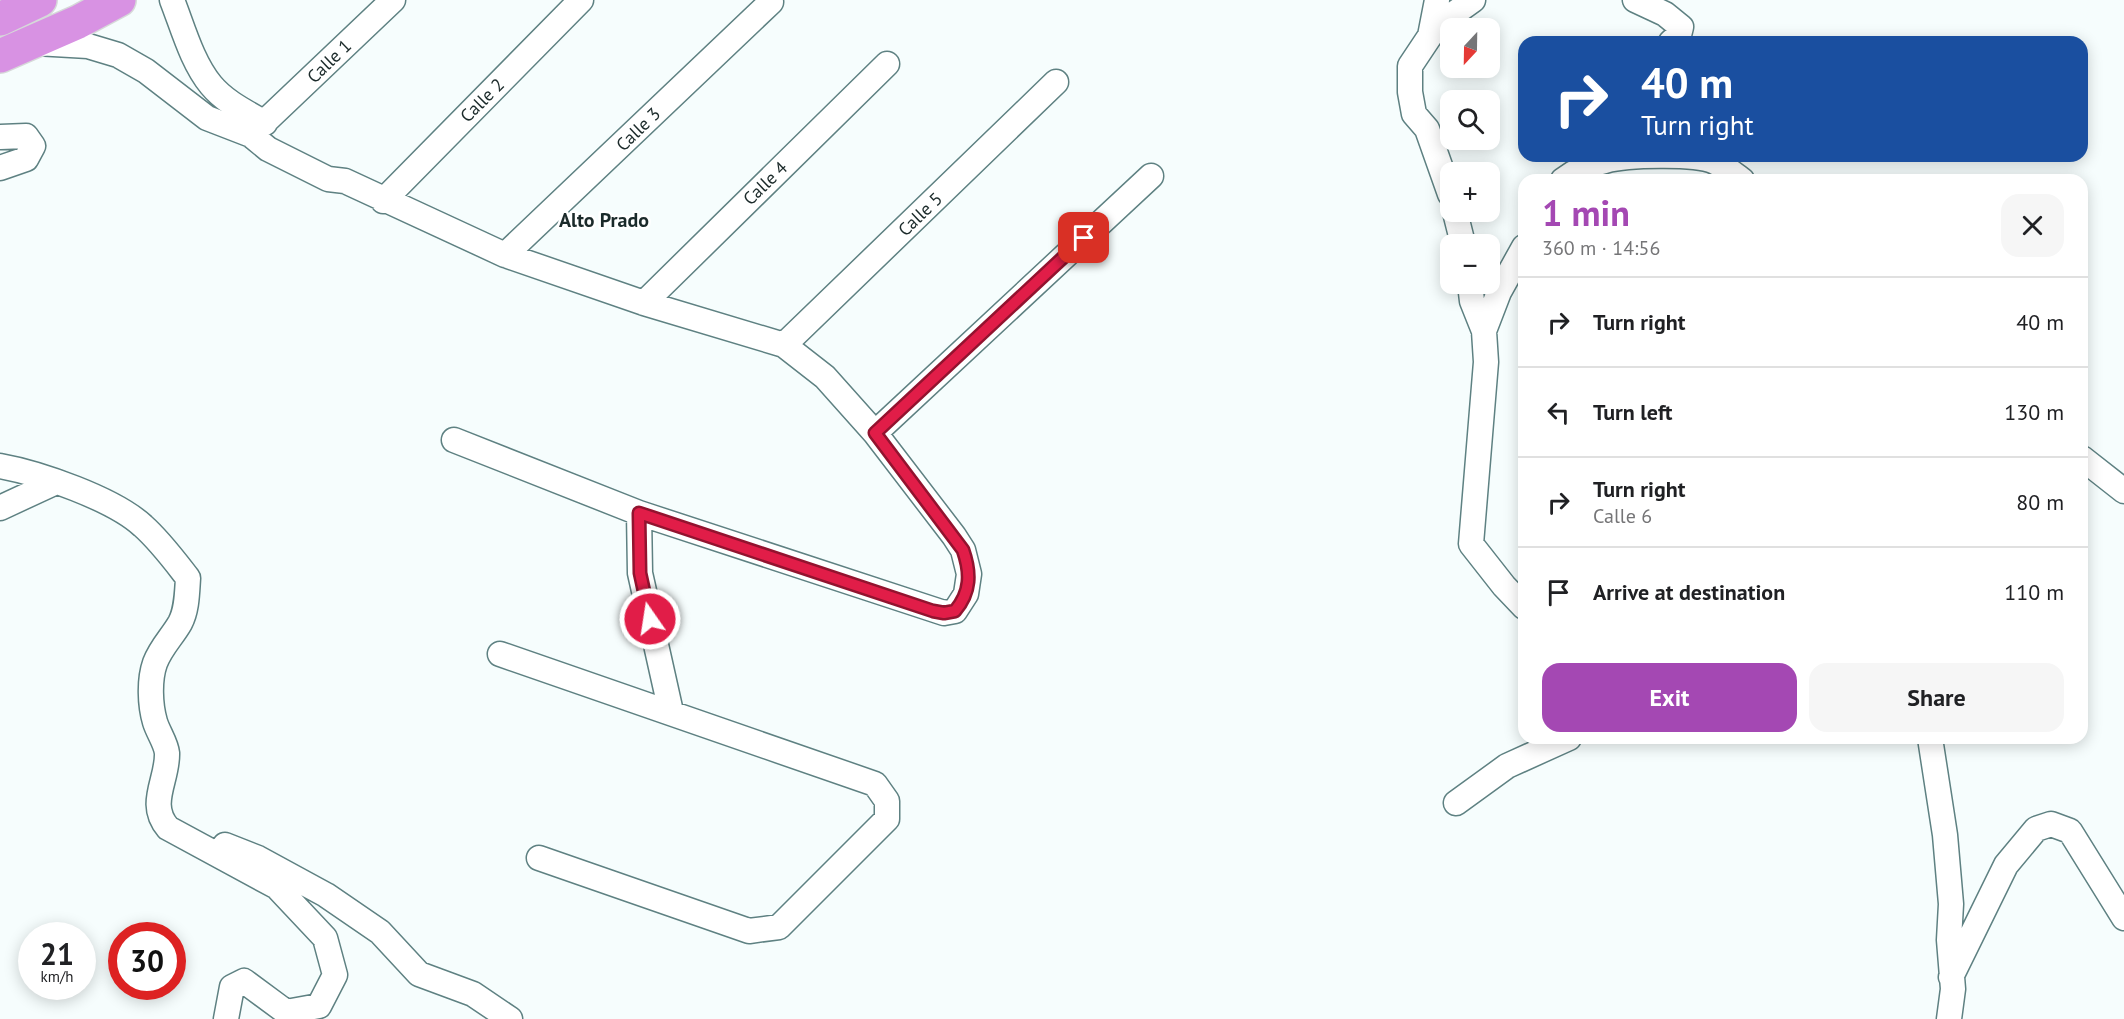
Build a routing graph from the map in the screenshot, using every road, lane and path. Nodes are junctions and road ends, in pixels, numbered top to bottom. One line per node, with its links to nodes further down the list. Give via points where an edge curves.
1 (34, 0): 11 (highway)
2 (40, 0): 12 (highway)
3 (119, 0): 15 (highway)
4 (172, 0): 19 (street, via 199,68 211,86)
5 (393, 0): 19 (street, Calle 1)
6 (581, 0): 28 (street, Calle 2)
7 (1437, 0): 13 (street)
8 (1473, 0): 13 (street)
9 (1635, 0): 14 (street, via 1665,14 1681,27)
10 (771, 2): 29 (street, Calle 3)
11 (0, 5)
12 (0, 19)
13 (1432, 26): 23 (street, via 1427,43 1410,66 1410,92 1414,114 1427,129)
14 (1677, 36)
15 (31, 43): 16 (highway); 19 (street, via 71,44 118,55 146,71 207,118)
16 (0, 56)
17 (887, 64): 32 (street, Calle 4)
18 (1056, 82): 34 (street, Calle 5)
19 (258, 129): 28 (street, via 268,149)
20 (0, 137): 24 (street, via 26,136 33,146 26,159)
21 (1602, 162): 25 (street)
22 (1715, 162): 26 (street)
23 (1440, 166)
24 (0, 168)
25 (1572, 174)
26 (1733, 174)
27 (1151, 176): 35 (street)
28 (383, 201): 29 (street)
29 (505, 255): 32 (street)
30 (1518, 258): 33 (street)
31 (1471, 294): 33 (street)
32 (644, 303): 34 (street)
33 (1484, 331): 43 (street, via 1486,362 1471,544)
34 (784, 345): 35 (street, via 825,377)
35 (875, 433): 42 (street, via 963,550 968,563 968,585 955,611 933,611)
36 (454, 440): 42 (street)
37 (2088, 463): 40 (street)
38 (0, 466): 39 (street)
39 (56, 482): 41 (street); 49 (street, via 119,509 142,525 188,578 187,601 180,623 155,664 151,693 155,722 167,752 158,798 160,816 168,828)
40 (2124, 491)
41 (0, 508)
42 (639, 513): 45 (street, via 640,573)
43 (1518, 601)
44 (500, 654): 45 (street)
45 (671, 712): 50 (street, via 875,784 887,801 887,819 779,927 750,931)
46 (1556, 744): 48 (street, via 1508,766)
47 (1931, 744): 52 (street, via 1951,904)
48 (1456, 803)
49 (187, 839): 53 (street, via 277,887 325,938 335,975); 55 (street, via 238,850 326,894 380,932 418,974 473,994)
50 (539, 858)
51 (2124, 918): 52 (street, via 2070,831 2051,824 2036,829 2006,865)
52 (1951, 977): 56 (street, via 1953,1004)
53 (321, 1013): 54 (street, via 286,1012 244,981 232,987)
54 (226, 1019)
55 (510, 1019)
56 (1949, 1019)

